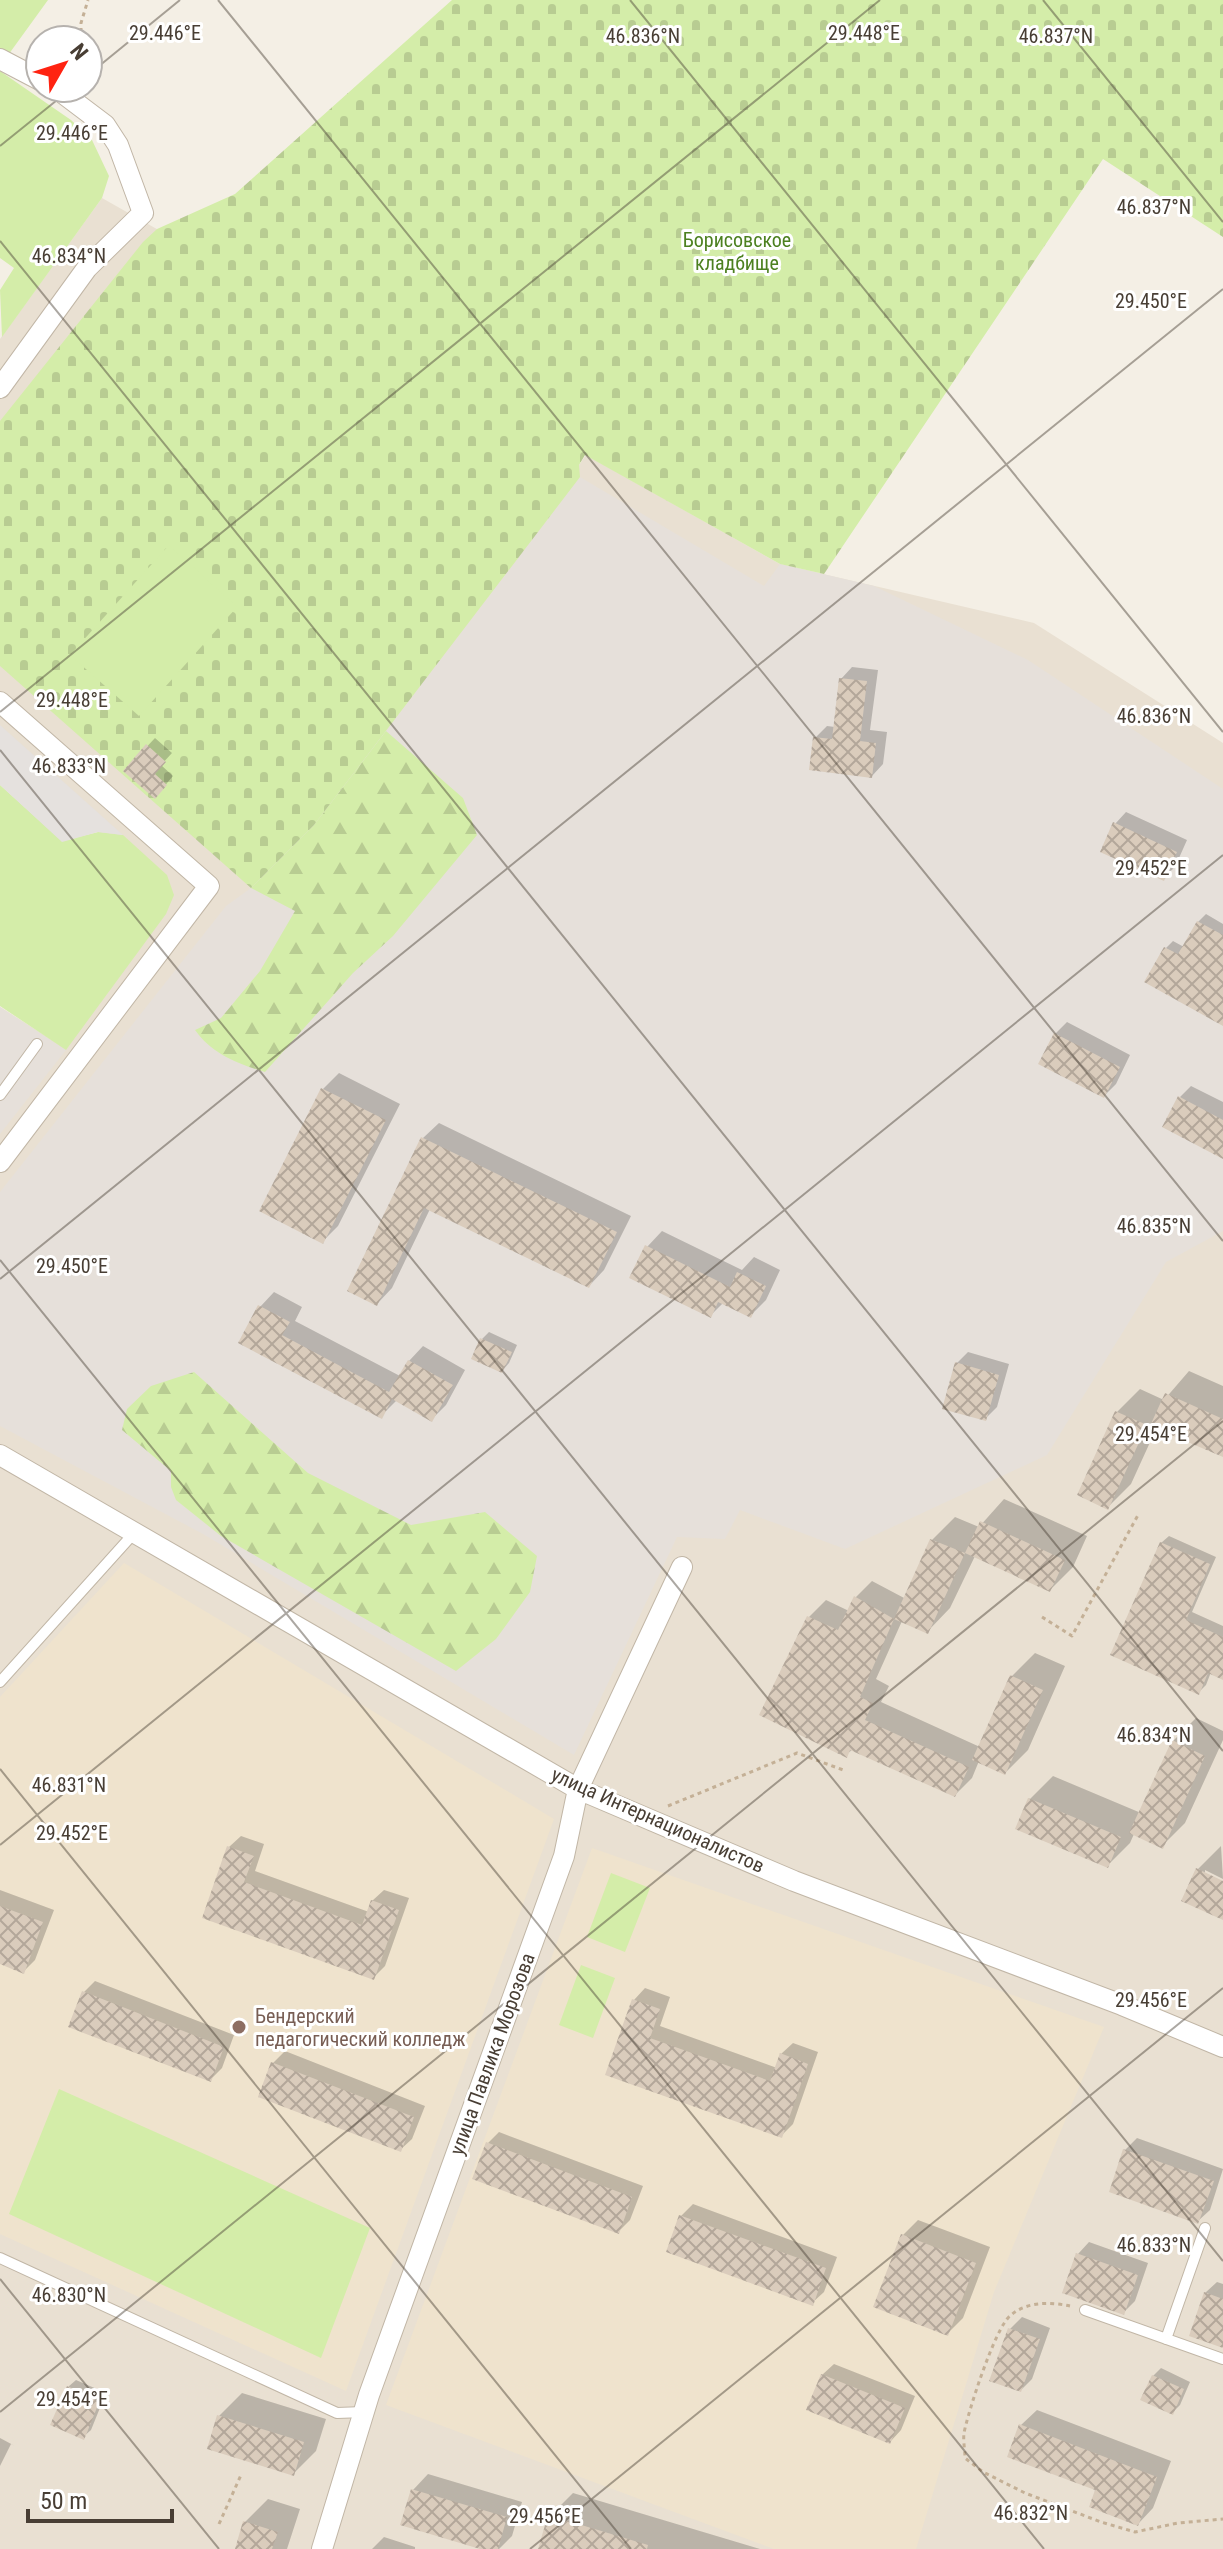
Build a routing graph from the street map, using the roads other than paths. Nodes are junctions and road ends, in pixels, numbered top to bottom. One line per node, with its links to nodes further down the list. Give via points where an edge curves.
1 (0, 59): 2 (street)
2 (24, 72)
3 (77, 104): 4 (street, via 105,125 118,145 143,213 87,268)
4 (0, 388)
5 (0, 702): 8 (street, via 209,886)
6 (37, 1044): 7 (lane)
7 (0, 1095)
8 (0, 1162)
9 (0, 1455): 10 (street, улица Интернационалистов)
10 (135, 1532): 12 (lane); 13 (street, улица Интернационалистов)
11 (682, 1567): 13 (street, улица Павлика Морозова)
12 (0, 1682)
13 (578, 1789): 14 (street, улица Интернационалистов, via 794,1881); 20 (street, улица Павлика Морозова, via 564,1856)
14 (1223, 2047)
15 (1205, 2228): 18 (lane)
16 (0, 2258): 20 (lane, via 337,2413)
17 (1085, 2310): 18 (lane)
18 (1166, 2339): 19 (lane)
19 (1223, 2359)
20 (364, 2412): 21 (street, улица Павлика Морозова)
21 (322, 2549)

